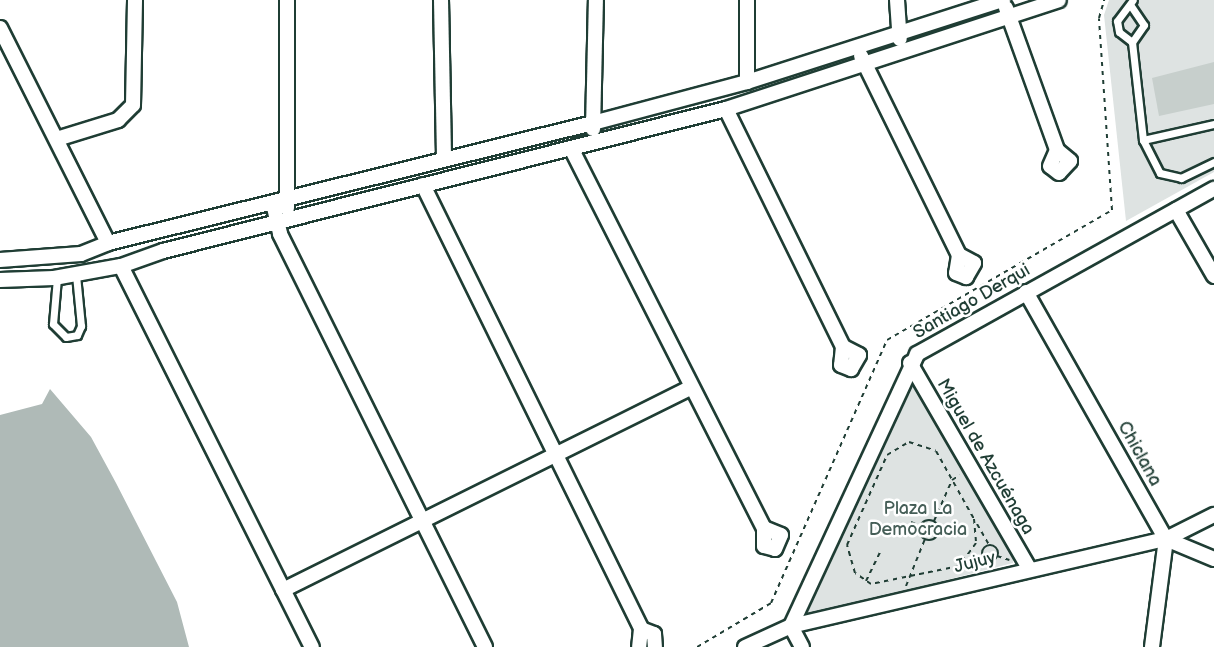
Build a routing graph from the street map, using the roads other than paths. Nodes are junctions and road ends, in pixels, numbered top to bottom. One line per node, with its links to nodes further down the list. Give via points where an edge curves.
1 (135, 0): 23 (street, via 133,105 118,120)
2 (287, 0): 34 (street)
3 (441, 0): 28 (street)
4 (596, 0): 21 (street)
5 (747, 0): 17 (street)
6 (897, 0): 12 (street)
7 (1003, 0): 10 (street); 12 (street)
8 (1053, 1): 10 (street)
9 (1132, 3): 13 (lane, via 1144,24); 13 (lane, via 1117,21 1119,32)
10 (1008, 15): 15 (street); 27 (street)
11 (0, 28): 23 (street)
12 (897, 32): 14 (street); 15 (street)
13 (1132, 42): 24 (lane)
14 (857, 46): 16 (street); 17 (street)
15 (903, 49): 16 (street)
16 (864, 63): 19 (street); 39 (street)
17 (751, 81): 18 (street); 19 (street)
18 (732, 87): 20 (street); 21 (street)
19 (760, 98): 20 (street)
20 (732, 107): 25 (street); 49 (street)
21 (593, 123): 25 (street); 28 (street)
22 (1214, 124): 24 (lane)
23 (60, 138): 38 (street)
24 (1143, 140): 29 (lane, via 1169,179)
25 (591, 142): 26 (street)
26 (571, 148): 31 (street); 51 (street)
27 (1057, 150)
28 (448, 158): 30 (street); 31 (street)
29 (1214, 162)
30 (427, 164): 32 (street); 34 (street)
31 (457, 177): 32 (street)
32 (428, 184): 36 (street); 52 (street)
33 (1214, 189): 35 (street, Santiago Derqui)
34 (280, 202): 36 (street); 37 (street)
35 (1176, 210): 45 (street); 48 (street, Santiago Derqui)
36 (283, 221): 40 (street); 54 (street)
37 (128, 238): 38 (street); 40 (street, via 139,244)
38 (102, 245): 41 (street, via 49,260); 43 (street, via 93,259)
39 (959, 255)
40 (141, 259): 42 (street)
41 (0, 260)
42 (121, 266): 43 (street); 59 (street)
43 (102, 270): 44 (street)
44 (76, 275): 46 (street); 46 (lane, via 81,326 77,335 66,337 53,324)
45 (1214, 276)
46 (57, 278): 47 (street)
47 (0, 280)
48 (1026, 292): 50 (street, Santiago Derqui, via 925,348); 56 (street, Chiclana)
49 (843, 347)
50 (910, 363): 58 (street, Miguel de Azcuénaga); 60 (street, Santiago Derqui)
51 (690, 388): 52 (street); 55 (street)
52 (556, 455): 54 (street); 61 (street)
53 (1214, 515): 56 (street, Jujuy)
54 (423, 521): 59 (street); 63 (street)
55 (764, 528)
56 (1166, 539): 57 (street); 58 (street, Jujuy); 68 (street)
57 (1214, 559)
58 (1029, 568): 60 (street, Jujuy)
59 (283, 590): 62 (street)
60 (791, 626): 66 (street, Jujuy); 67 (street)
61 (641, 629): 64 (street); 65 (street, via 654,634)
62 (312, 647)
63 (485, 647)
64 (639, 647)
65 (655, 647)
66 (745, 647)
67 (801, 647)
68 (1152, 647)

